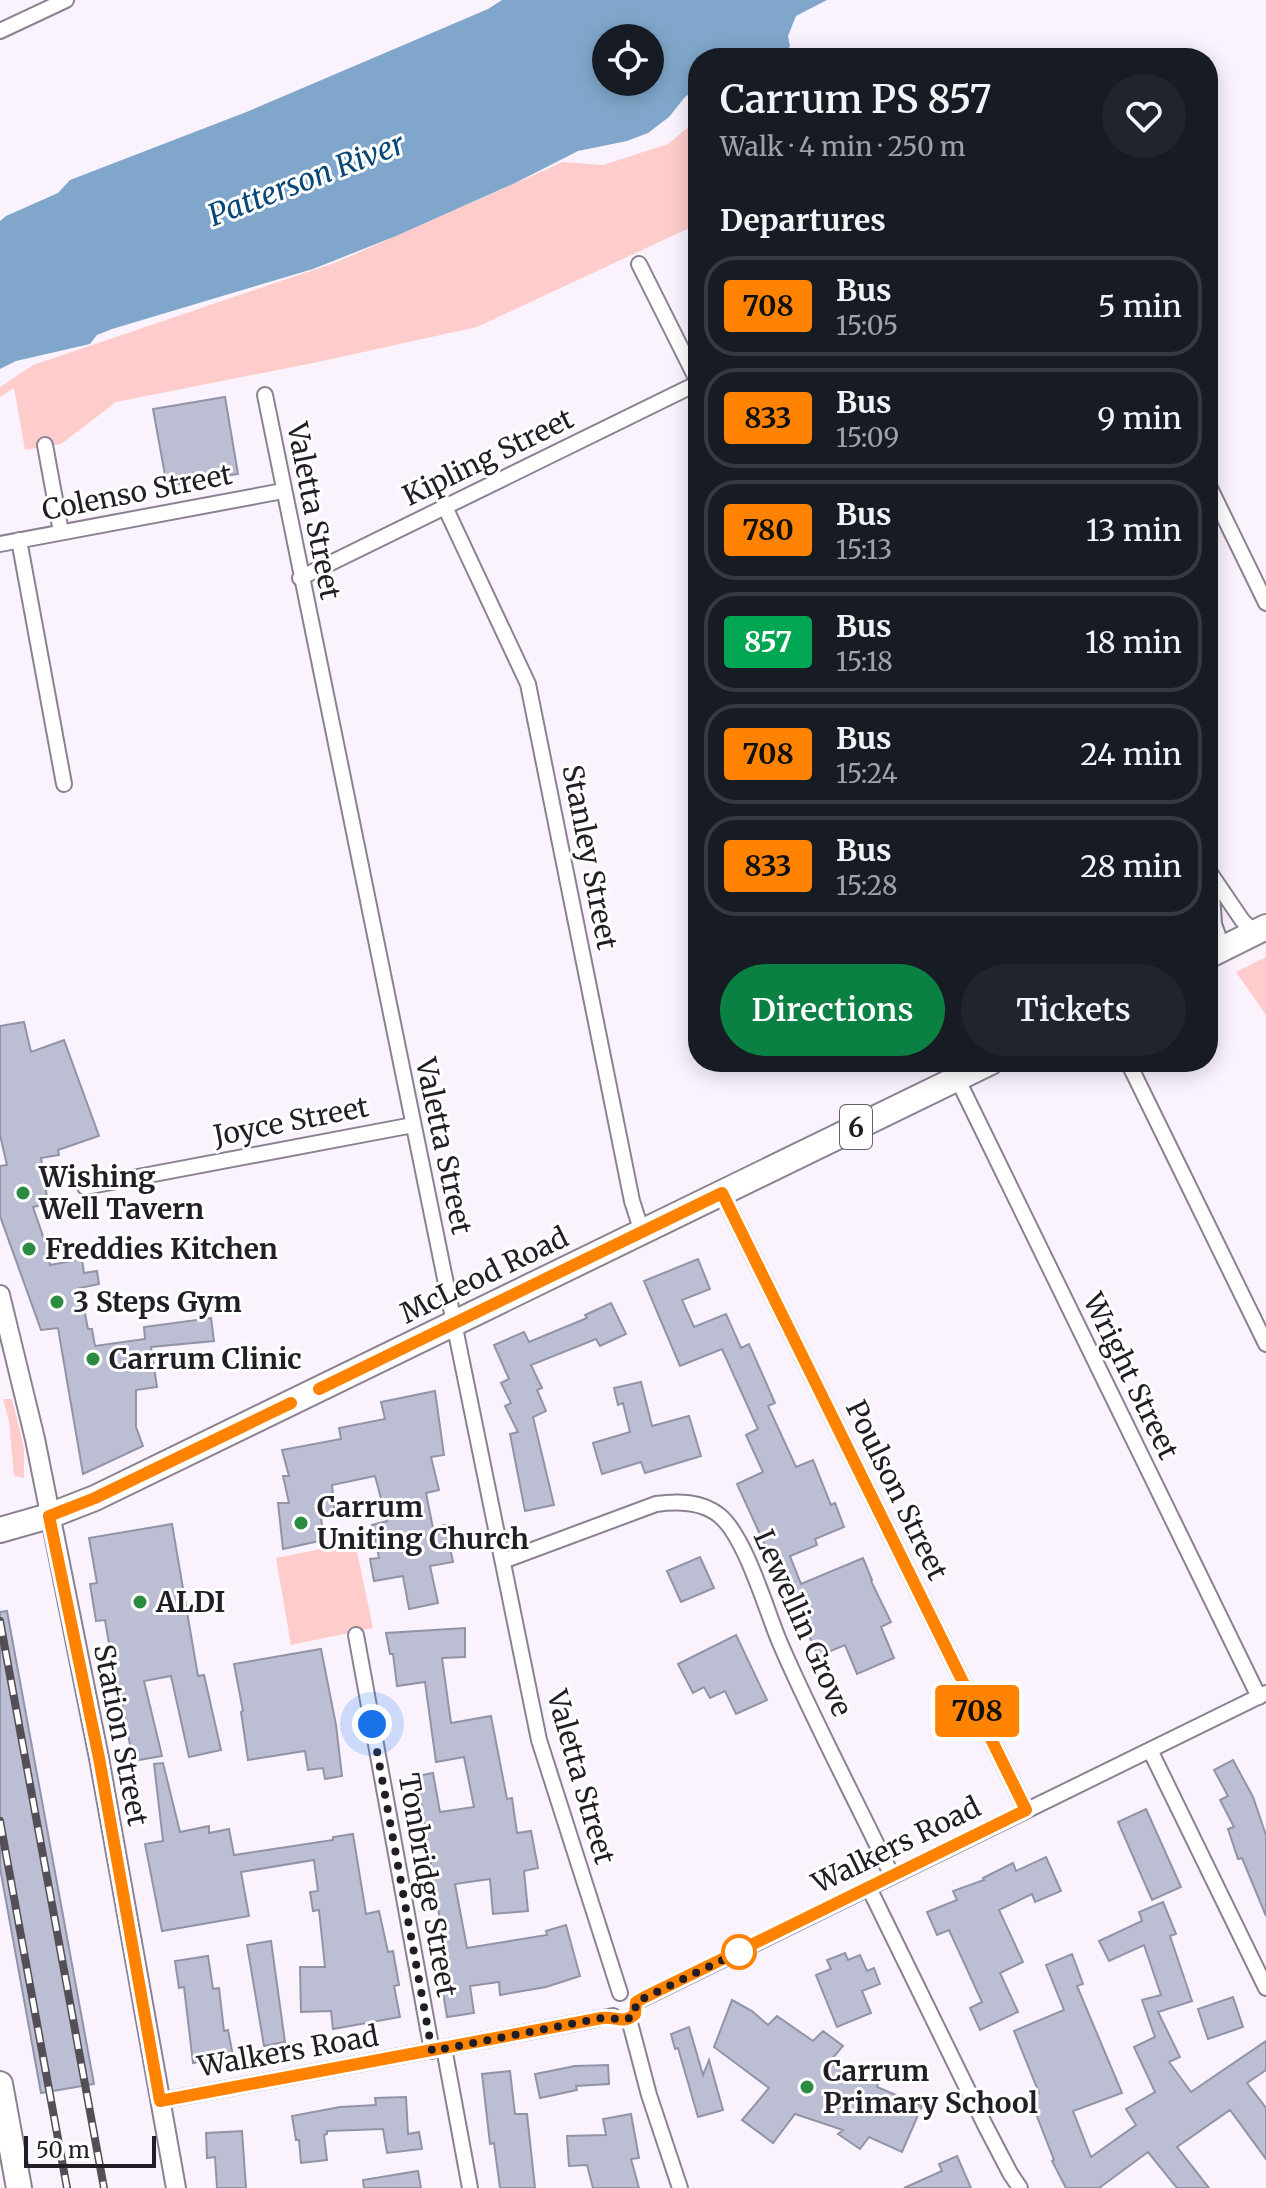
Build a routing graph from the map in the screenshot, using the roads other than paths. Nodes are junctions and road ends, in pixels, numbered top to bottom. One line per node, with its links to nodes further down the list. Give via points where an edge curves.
1 (66, 0): 2 (street)
2 (0, 31)
3 (639, 264): 4 (street)
4 (688, 362)
5 (688, 387): 10 (street, Kipling Street)
6 (265, 395): 8 (street, Valetta Street)
7 (45, 445): 11 (street)
8 (283, 491): 11 (street, Colenso Street); 14 (street, Valetta Street)
9 (1218, 505): 15 (street)
10 (445, 507): 14 (street, Kipling Street); 26 (street, Stanley Street, via 525,671)
11 (61, 532): 12 (street, Colenso Street)
12 (19, 540): 13 (street, Colenso Street); 16 (street)
13 (0, 544)
14 (300, 578): 23 (street, Valetta Street)
15 (1266, 603)
16 (64, 784)
17 (1218, 886): 18 (street, via 1249,927)
18 (1263, 928): 19 (main road)
19 (1218, 950)
20 (970, 1072): 22 (main road, McLeod Road / 6)
21 (1133, 1072): 29 (street)
22 (957, 1078): 25 (main road, McLeod Road / 6); 34 (street, Wright Street)
23 (413, 1125): 24 (street, Joyce Street); 28 (street, Valetta Street)
24 (85, 1187)
25 (722, 1193): 26 (main road, McLeod Road / 6); 36 (street, Poulson Street)
26 (642, 1232): 28 (main road, McLeod Road / 6)
27 (0, 1295): 30 (street, Station Street)
28 (454, 1323): 30 (main road, McLeod Road / 6); 32 (street, Valetta Street)
29 (1266, 1344)
30 (49, 1516): 31 (main road, McLeod Road / 6); 46 (street, Station Street, via 99,1758)
31 (3, 1531)
32 (503, 1561): 37 (street, Lewellin Grove, via 656,1504 696,1504 718,1514 734,1531 781,1645); 40 (street, Valetta Street, via 543,1755)
33 (356, 1635): 44 (street, Tonbridge Street)
34 (1263, 1695): 35 (street, Walkers Road)
35 (1150, 1750): 36 (street, Walkers Road); 39 (street)
36 (1026, 1810): 37 (street, Walkers Road)
37 (892, 1876): 38 (street, Walkers Road)
38 (869, 1888): 41 (street, Walkers Road); 51 (street)
39 (1266, 1988)
40 (620, 1993): 41 (street); 42 (street, via 610,2003)
41 (636, 2002): 43 (street)
42 (613, 2016): 43 (street); 44 (street, Walkers Road)
43 (629, 2019): 50 (street)
44 (438, 2050): 46 (street, Walkers Road); 49 (street, Tonbridge Street)
45 (0, 2084): 47 (main road)
46 (160, 2101): 48 (street, Station Street)
47 (19, 2188)
48 (176, 2188)
49 (470, 2188)
50 (680, 2188)
51 (1020, 2188)

